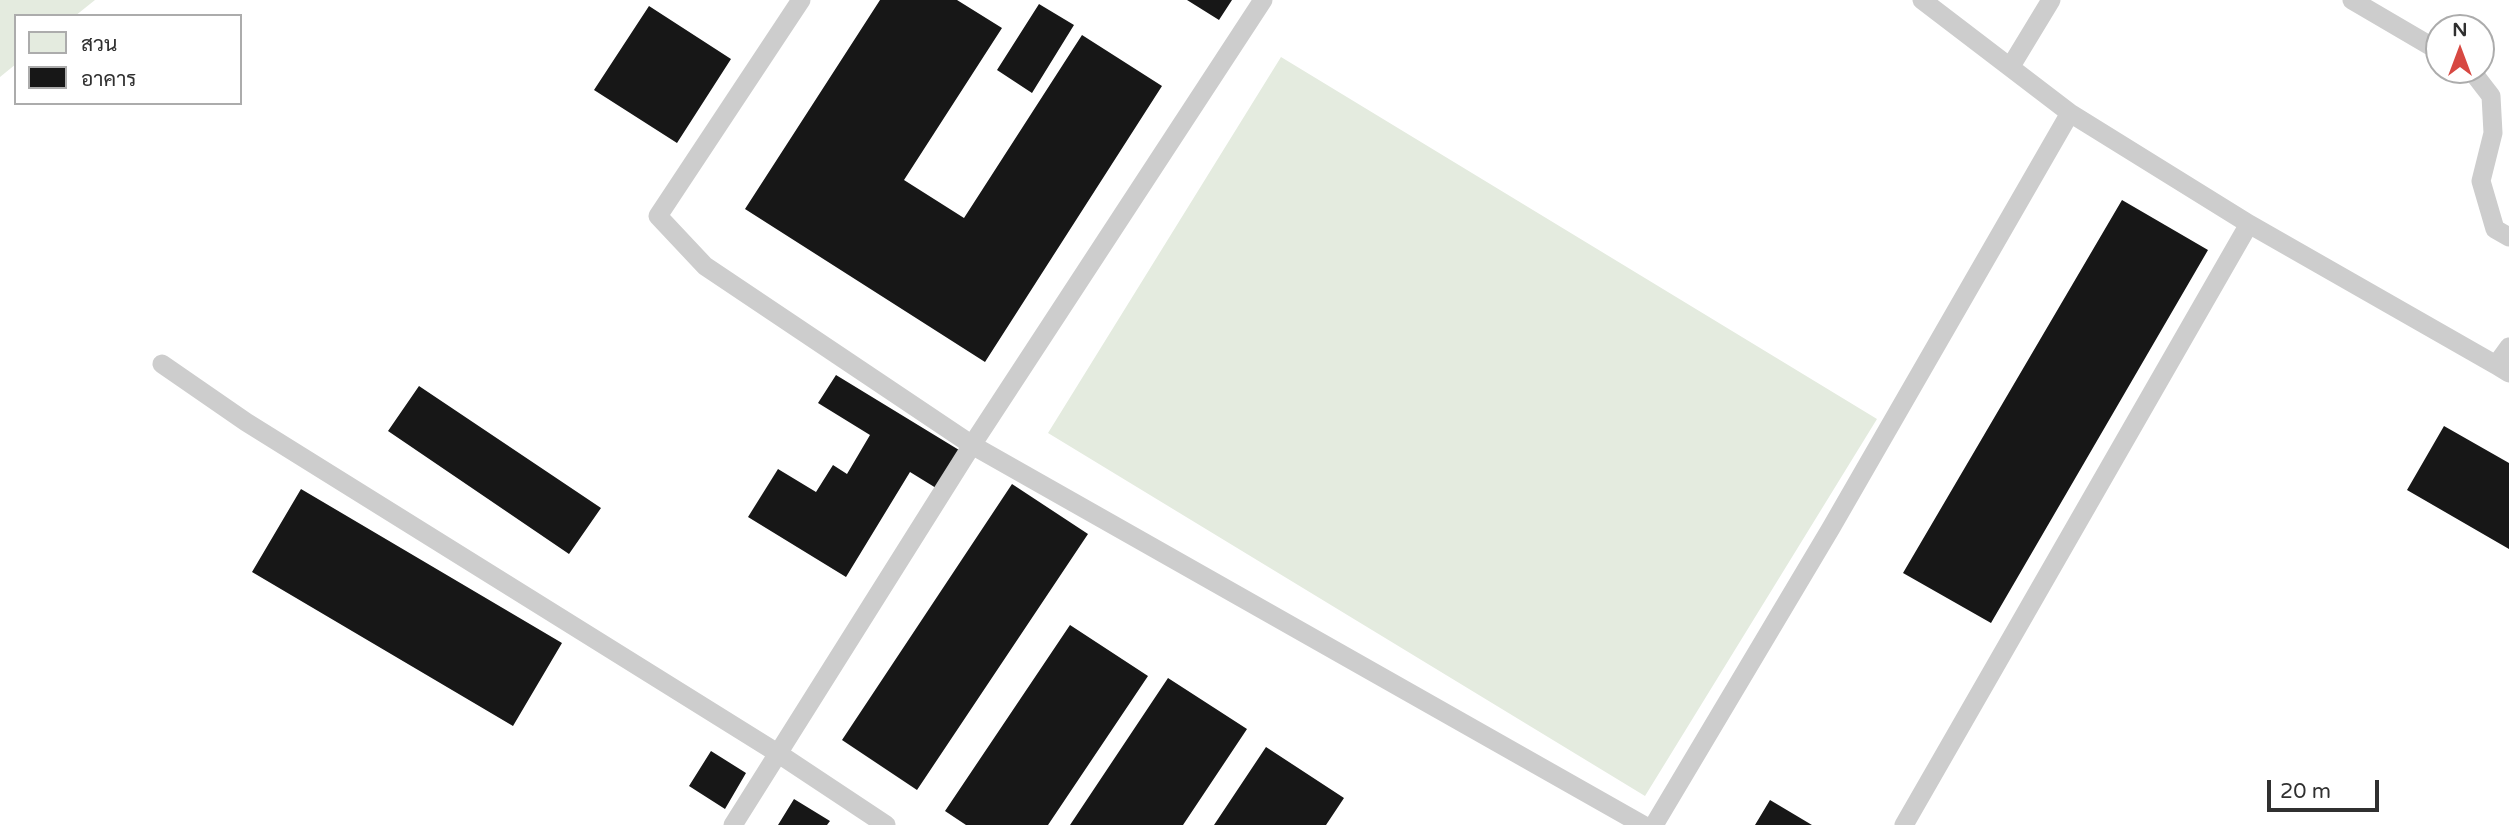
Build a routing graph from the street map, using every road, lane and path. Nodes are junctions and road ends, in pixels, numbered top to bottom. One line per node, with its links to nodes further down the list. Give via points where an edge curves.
1 (802, 0): 15 (lane, via 658,216 705,266)
2 (1263, 0): 15 (lane)
3 (1922, 0): 7 (lane)
4 (2052, 0): 7 (lane)
5 (2352, 0): 6 (lane)
6 (2425, 43)
7 (2011, 66): 9 (lane)
8 (2482, 84): 11 (lane, via 2491,96 2493,133 2481,181 2495,229)
9 (2070, 113): 10 (lane); 20 (lane)
10 (2249, 224): 14 (lane); 21 (lane)
11 (2509, 237)
12 (2509, 347): 14 (lane)
13 (162, 364): 16 (lane, via 246,422)
14 (2502, 369)
15 (972, 445): 16 (lane); 19 (lane)
16 (779, 754): 17 (lane); 18 (lane)
17 (733, 825)
18 (886, 825)
19 (1643, 825)
20 (1654, 825)
21 (1904, 825)

